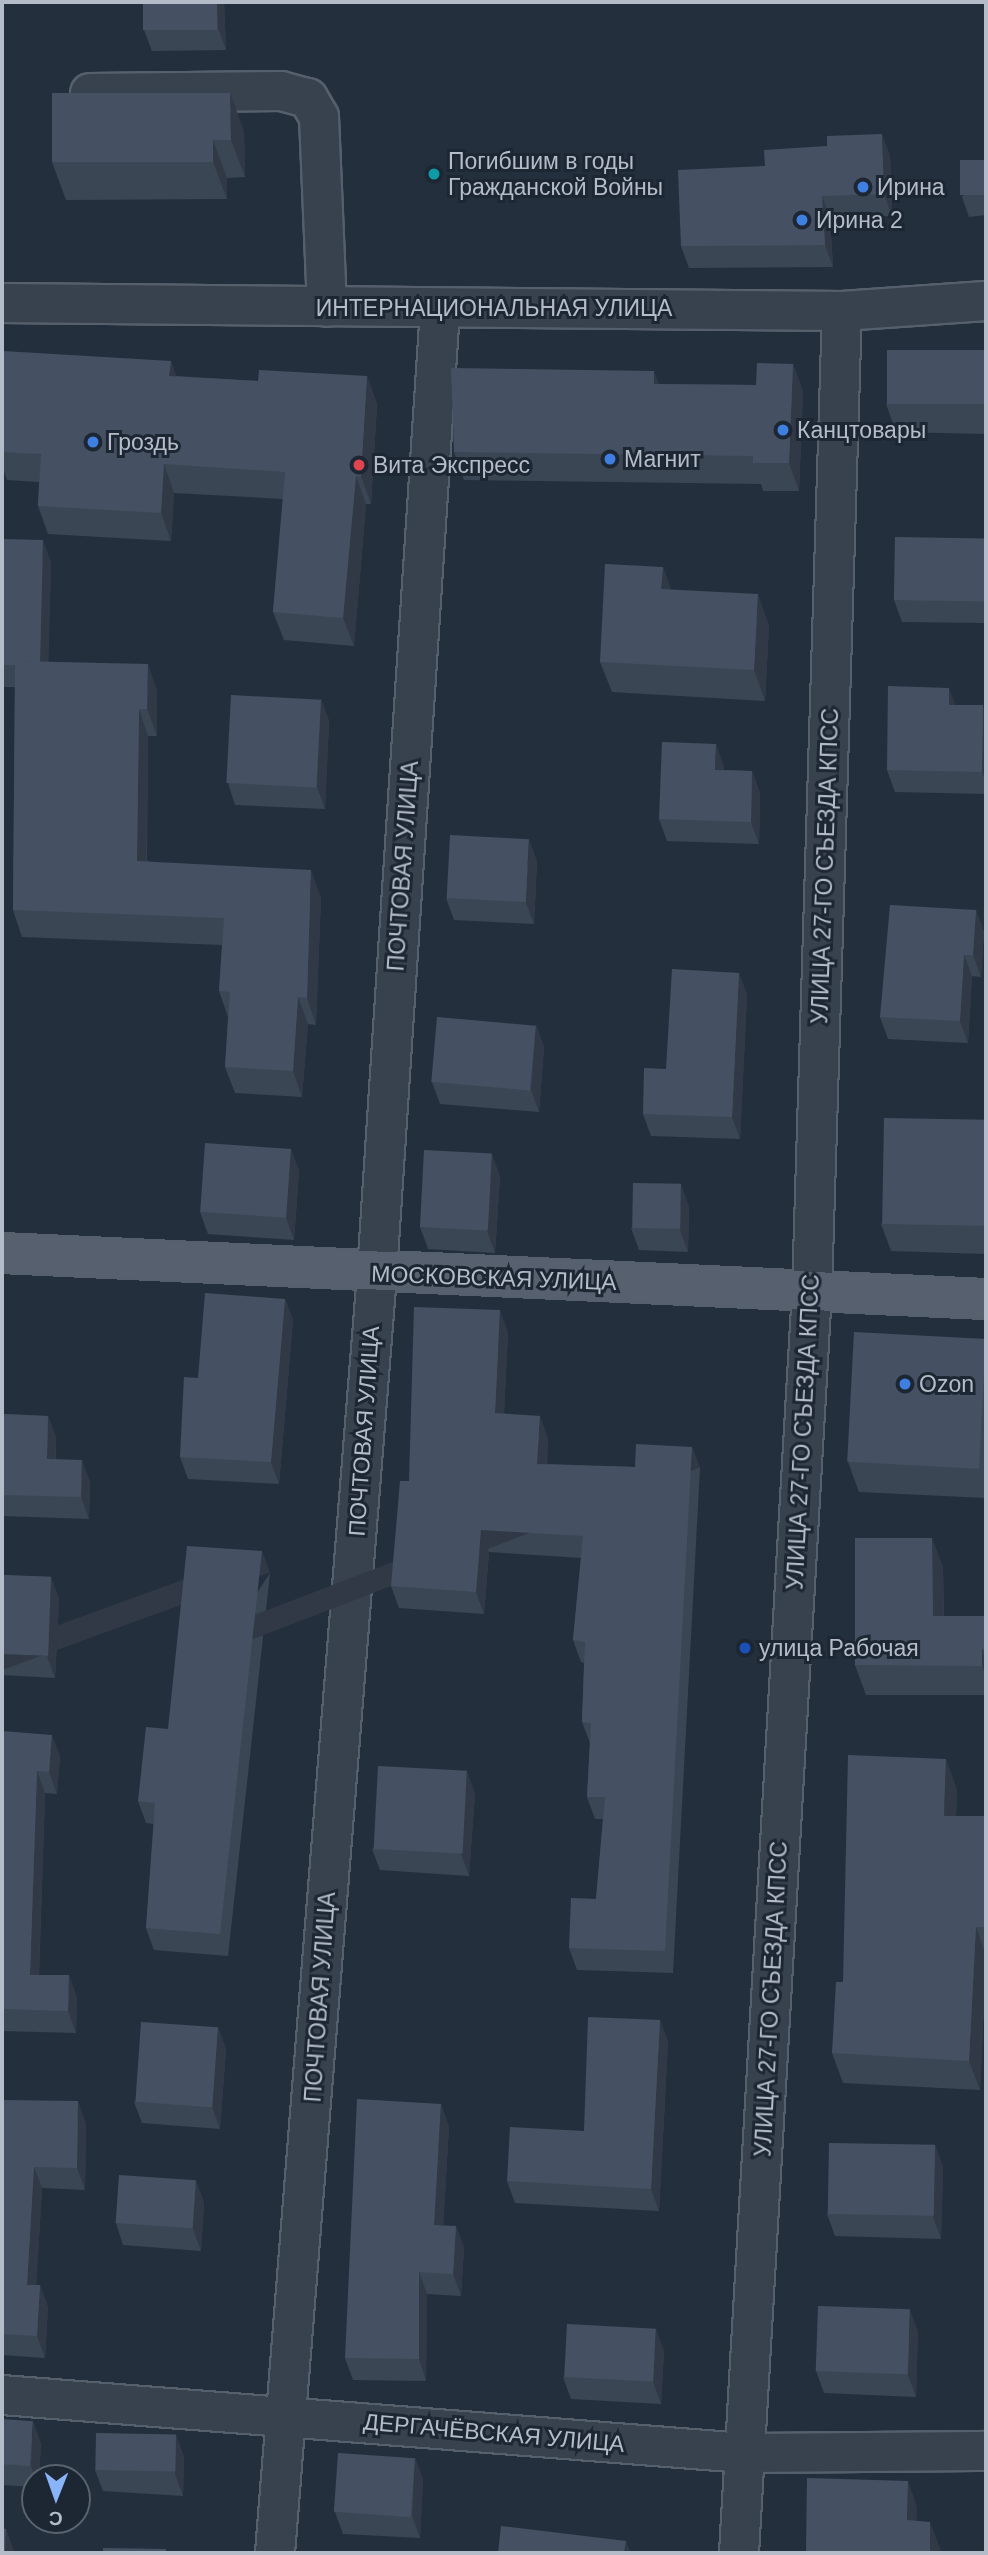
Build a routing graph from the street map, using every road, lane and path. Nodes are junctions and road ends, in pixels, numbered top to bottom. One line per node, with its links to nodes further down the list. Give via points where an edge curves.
1 (90, 93): 4 (street, via 281,90 308,97 319,117)
2 (986, 301): 6 (street, ИНТЕРНАЦИОНАЛЬНАЯ УЛИЦА)
3 (2, 303): 4 (street, ИНТЕРНАЦИОНАЛЬНАЯ УЛИЦА)
4 (327, 307): 5 (street, ИНТЕРНАЦИОНАЛЬНАЯ УЛИЦА)
5 (440, 309): 6 (street, ИНТЕРНАЦИОНАЛЬНАЯ УЛИЦА); 8 (street, ПОЧТОВАЯ УЛИЦА)
6 (842, 311): 9 (street, УЛИЦА 27-ГО СЪЕЗДА КПСС)
7 (2, 1253): 8 (main road, МОСКОВСКАЯ УЛИЦА)
8 (377, 1273): 9 (main road, МОСКОВСКАЯ УЛИЦА); 12 (street, ПОЧТОВАЯ УЛИЦА)
9 (812, 1291): 10 (main road, МОСКОВСКАЯ УЛИЦА); 14 (street, УЛИЦА 27-ГО СЪЕЗДА КПСС)
10 (986, 1299)
11 (2, 2395): 12 (street, ДЕРГАЧЁВСКАЯ УЛИЦА)
12 (287, 2416): 14 (street, ДЕРГАЧЁВСКАЯ УЛИЦА); 15 (street, ПОЧТОВАЯ УЛИЦА)
13 (986, 2451): 14 (street, ДЕРГАЧЁВСКАЯ УЛИЦА)
14 (744, 2453): 16 (street, УЛИЦА 27-ГО СЪЕЗДА КПСС)
15 (275, 2553)
16 (740, 2553)

